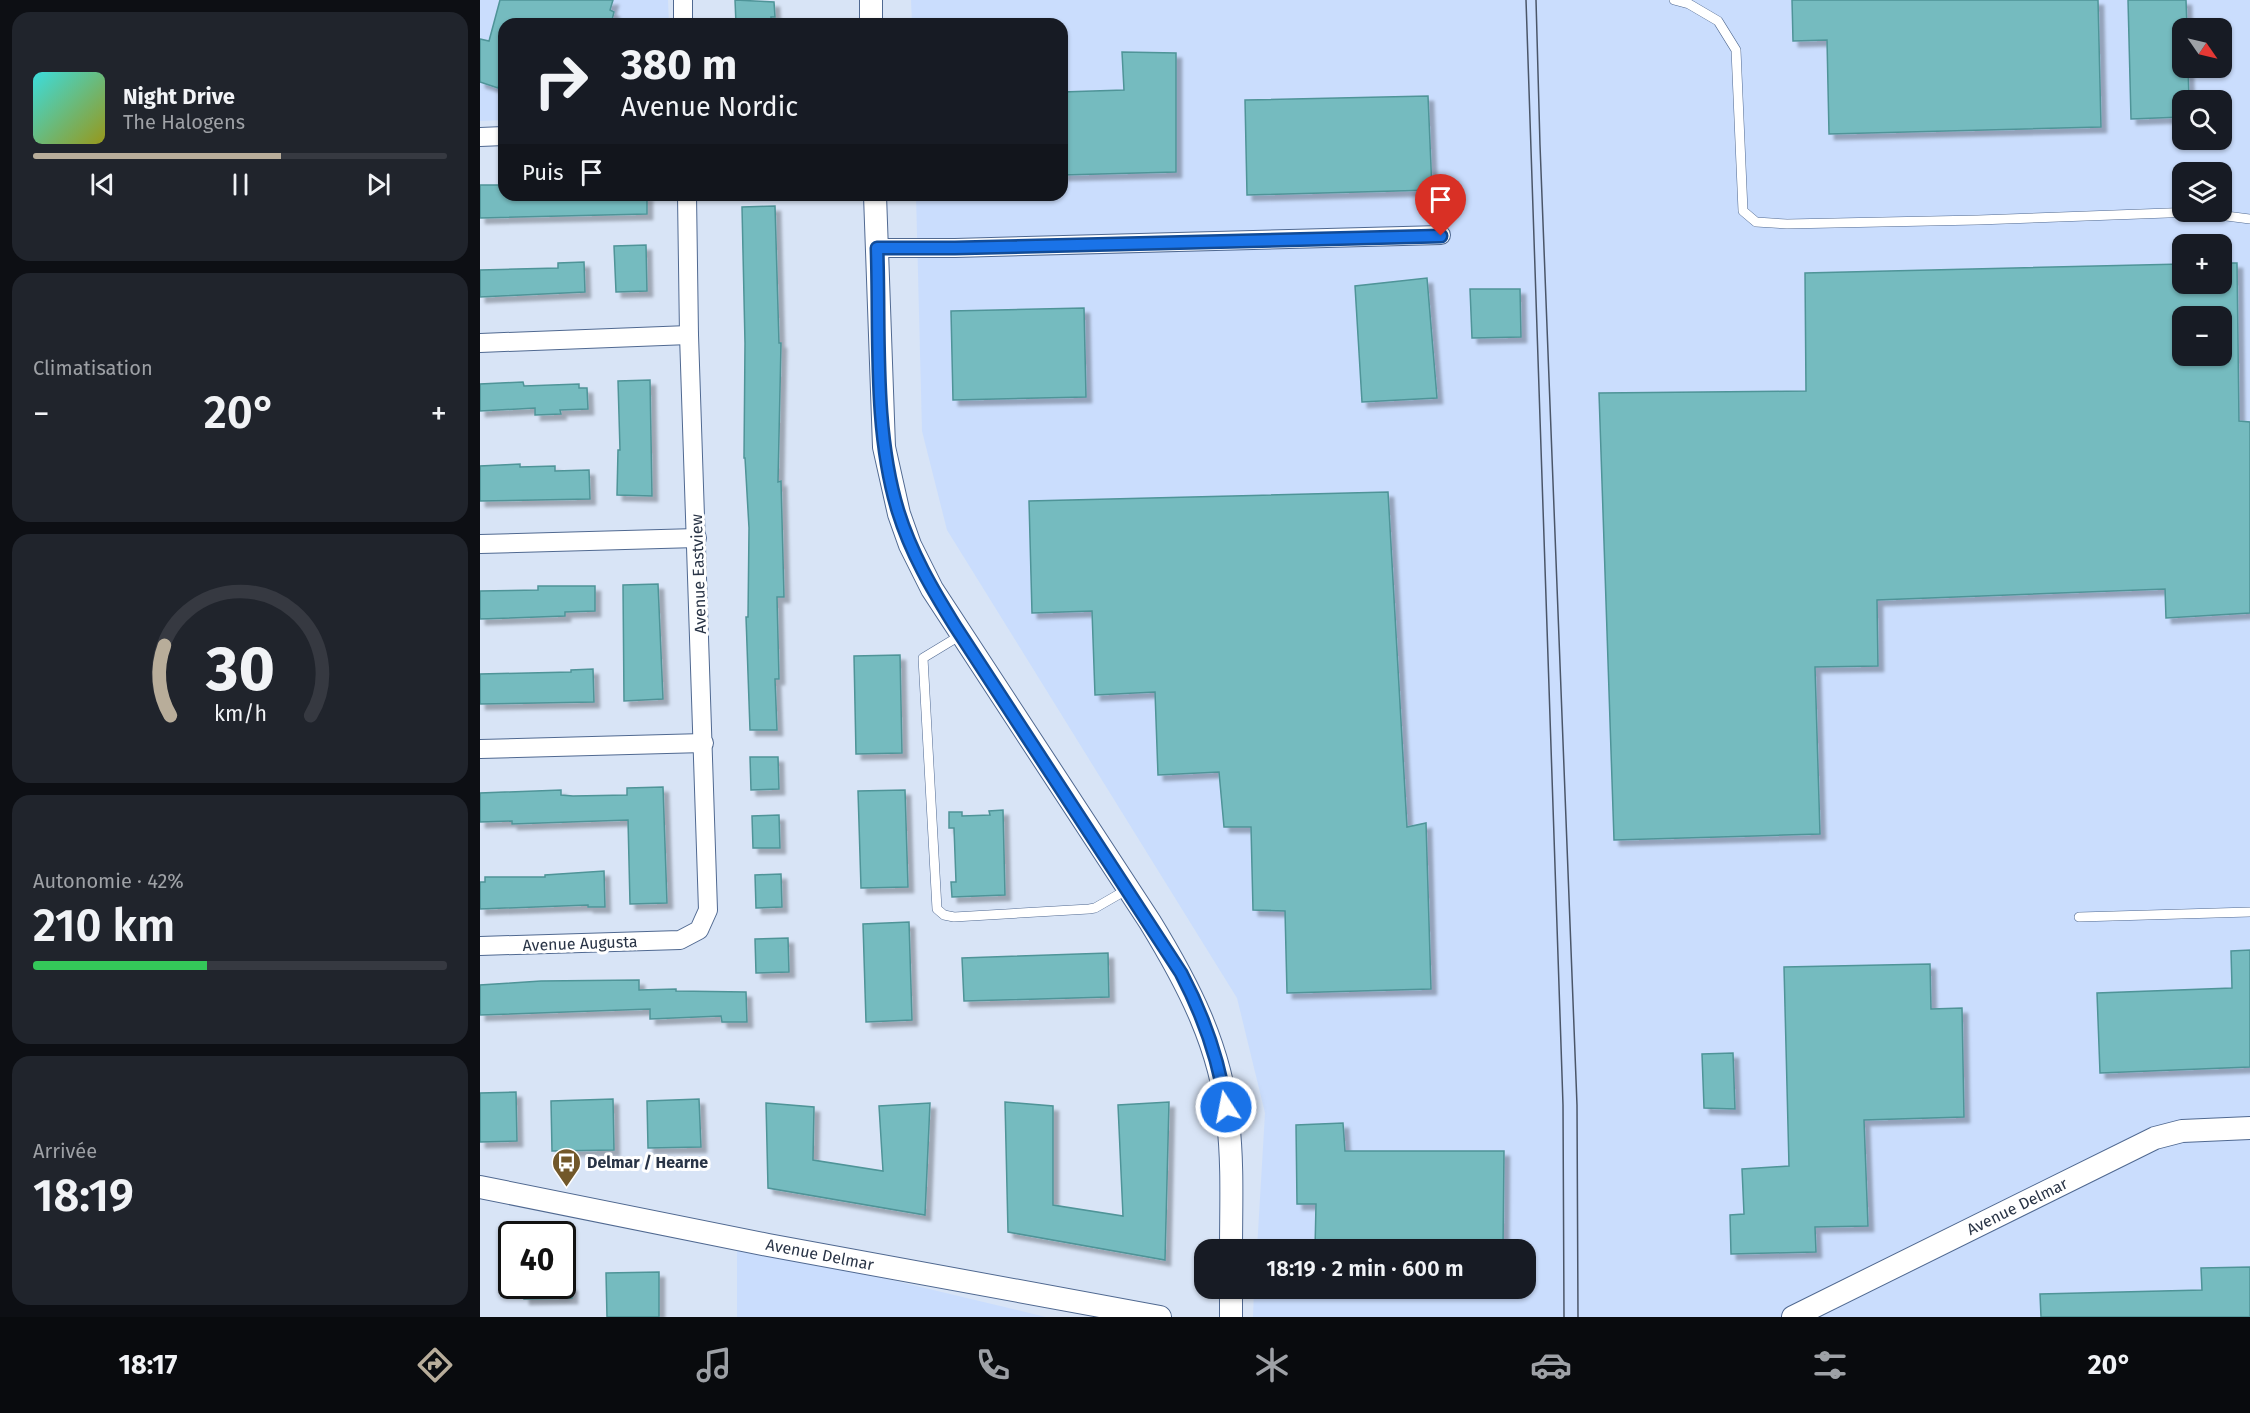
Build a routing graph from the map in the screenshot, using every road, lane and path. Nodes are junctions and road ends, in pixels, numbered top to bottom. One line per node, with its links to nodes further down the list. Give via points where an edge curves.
1 (683, 0): 4 (street)
2 (871, 0): 5 (street)
3 (1674, 0): 10 (lane, via 1718,21 1736,50 1743,211 1756,222 1978,220 2195,212)
4 (683, 18)
5 (871, 18)
6 (498, 136): 7 (street)
7 (480, 137)
8 (687, 201): 13 (street, Avenue Eastview)
9 (875, 201): 12 (street)
10 (2250, 219)
11 (1441, 236): 12 (street)
12 (877, 248): 17 (street, via 882,417 890,480 914,553)
13 (689, 335): 14 (street); 15 (street, Avenue Eastview)
14 (480, 343)
15 (697, 538): 16 (street); 18 (street, Avenue Eastview)
16 (480, 544)
17 (961, 634): 20 (street); 20 (lane, via 923,658 937,909 954,917 1089,909)
18 (704, 743): 19 (street); 23 (street, Avenue Eastview, via 708,910 699,930)
19 (480, 749)
20 (1128, 889): 27 (street, via 1181,973 1215,1055 1228,1119)
21 (2250, 912): 22 (lane)
22 (2079, 917)
23 (680, 940): 24 (street, Avenue Augusta)
24 (480, 946)
25 (2250, 1128): 31 (street, Avenue Delmar, via 2182,1131 2155,1138)
26 (481, 1191): 29 (street, Avenue Delmar)
27 (1231, 1239)
28 (1231, 1299): 30 (street)
29 (1160, 1317)
30 (1231, 1317)
31 (1793, 1317)

